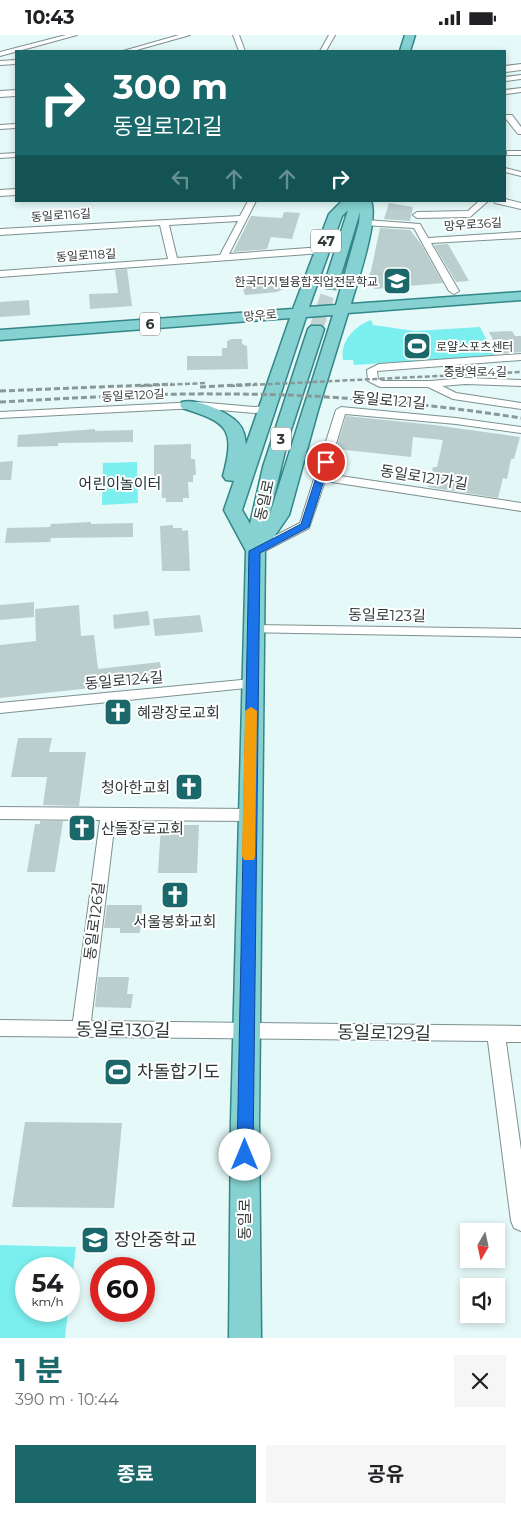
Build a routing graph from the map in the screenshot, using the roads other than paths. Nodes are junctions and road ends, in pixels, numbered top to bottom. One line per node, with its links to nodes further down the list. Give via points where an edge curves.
1 (74, 35): 8 (street)
2 (187, 35): 9 (street)
3 (236, 35): 10 (street)
4 (332, 35): 11 (street)
5 (410, 35): 12 (main road)
6 (419, 35): 13 (main road)
7 (15, 50): 14 (street)
8 (16, 50)
9 (130, 50)
10 (242, 50)
11 (324, 50)
12 (404, 50)
13 (415, 50)
14 (0, 54)
15 (15, 62): 16 (street)
16 (0, 63)
17 (521, 67): 18 (street)
18 (506, 69)
19 (521, 77): 20 (street)
20 (506, 79)
21 (521, 90): 22 (street)
22 (506, 92)
23 (15, 93): 24 (street)
24 (0, 94)
25 (521, 116): 26 (street)
26 (507, 117): 28 (street)
27 (8, 126): 29 (street)
28 (521, 132)
29 (3, 135)
30 (510, 153): 31 (street)
31 (521, 153)
32 (15, 155): 33 (street)
33 (0, 156)
34 (506, 170): 35 (street)
35 (521, 174)
36 (15, 192): 37 (street)
37 (0, 193)
38 (251, 202): 45 (street)
39 (349, 202): 52 (main road, 47, via 336,214)
40 (357, 202): 56 (main road)
41 (364, 202): 47 (main road)
42 (483, 202): 48 (street, 망우로36길, via 470,213 418,210)
43 (504, 202): 44 (street, 망우로36길)
44 (521, 206)
45 (243, 218): 46 (street, 동일로116길); 53 (street)
46 (164, 222): 49 (street, 동일로116길); 54 (street)
47 (366, 223): 48 (street); 61 (main road)
48 (417, 226): 51 (street)
49 (0, 232)
50 (521, 235): 51 (street, 망우로36길)
51 (426, 241): 59 (street)
52 (322, 250): 53 (street, 동일로118길); 57 (main road, 47)
53 (222, 258): 54 (street, 동일로118길)
54 (173, 261): 55 (street, 동일로118길)
55 (0, 274)
56 (331, 285)
57 (310, 286): 61 (main road, via 332,291); 62 (main road, 47)
58 (521, 286): 59 (main road, 망우로 / 6)
59 (454, 291): 61 (main road, 망우로 / 6)
60 (521, 296): 61 (main road, 망우로 / 6)
61 (345, 299): 62 (main road, 망우로 / 6); 66 (main road)
62 (302, 307): 63 (main road, 망우로 / 6); 64 (main road); 67 (main road, 망우로 / 6)
63 (0, 323)
64 (295, 329): 66 (main road, via 304,324 320,324); 73 (main road)
65 (316, 329): 79 (main road, 동일로 / 3, via 266,483)
66 (334, 332): 79 (main road, via 280,515)
67 (0, 335)
68 (521, 357): 70 (street, via 372,370 373,381 380,384)
69 (521, 383): 70 (street, 중랑역로4길, via 460,381)
70 (430, 384): 72 (street, via 448,395)
71 (188, 405): 73 (street, 동일로120길); 74 (street, 동일로120길); 78 (main road, via 222,416 233,425 238,455 228,492)
72 (521, 406)
73 (267, 409): 78 (main road)
74 (0, 415)
75 (521, 430): 76 (street, 동일로121길, via 341,410)
76 (322, 477): 77 (street, 동일로121가길); 79 (street, 동일로121길, via 305,525)
77 (521, 507)
78 (233, 510): 79 (main road)
79 (254, 551): 80 (main road, 동일로 / 3)
80 (252, 629): 81 (street, 동일로123길); 82 (main road, 동일로 / 3)
81 (521, 633)
82 (252, 684): 83 (street, 동일로124길); 86 (main road, 동일로 / 3)
83 (0, 708)
84 (0, 813): 85 (street)
85 (108, 813): 86 (street); 88 (street, 동일로126길)
86 (250, 815): 89 (main road, 동일로 / 3)
87 (0, 1028): 88 (street, 동일로130길)
88 (81, 1029): 89 (street, 동일로130길)
89 (246, 1032): 90 (street, 동일로129길); 93 (main road, 동일로 / 3)
90 (496, 1034): 91 (street, 동일로129길); 92 (street)
91 (521, 1034)
92 (521, 1221)
93 (245, 1338)

